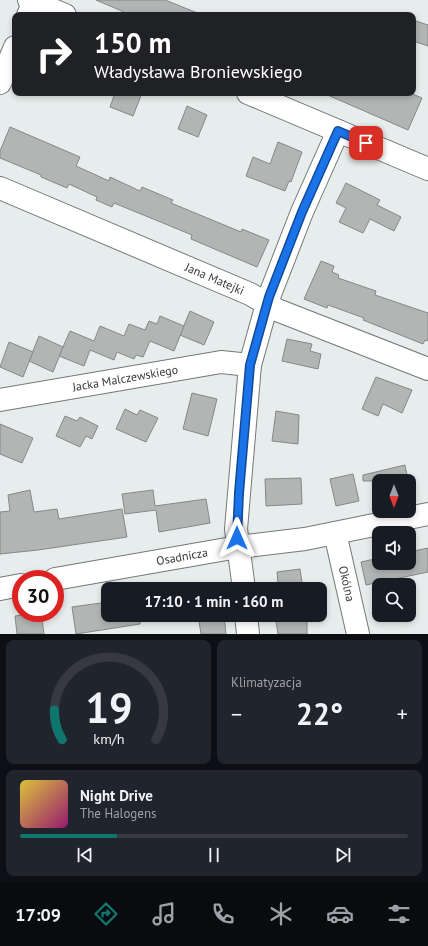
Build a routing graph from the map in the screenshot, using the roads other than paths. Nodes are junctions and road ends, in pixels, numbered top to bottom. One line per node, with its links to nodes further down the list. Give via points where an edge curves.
1 (31, 6): 2 (street)
2 (54, 12)
3 (12, 54): 4 (street)
4 (0, 83)
5 (255, 96): 6 (street)
6 (338, 131): 7 (street); 9 (street, via 302,212)
7 (428, 169)
8 (0, 188): 9 (street, Jana Matejki, via 250,294)
9 (266, 304): 10 (street); 11 (street, Jana Matejki)
10 (250, 365): 12 (street, Jacka Malczewskiego, via 221,362); 15 (street, via 236,529)
11 (428, 369)
12 (0, 400)
13 (428, 514): 14 (street, Osadnicza)
14 (335, 534): 15 (street, Osadnicza); 22 (street, Okólna)
15 (238, 547): 16 (street, Osadnicza); 17 (street)
16 (64, 577)
17 (243, 582)
18 (12, 587): 19 (street)
19 (0, 589)
20 (247, 622): 21 (street)
21 (248, 634)
22 (358, 634)

